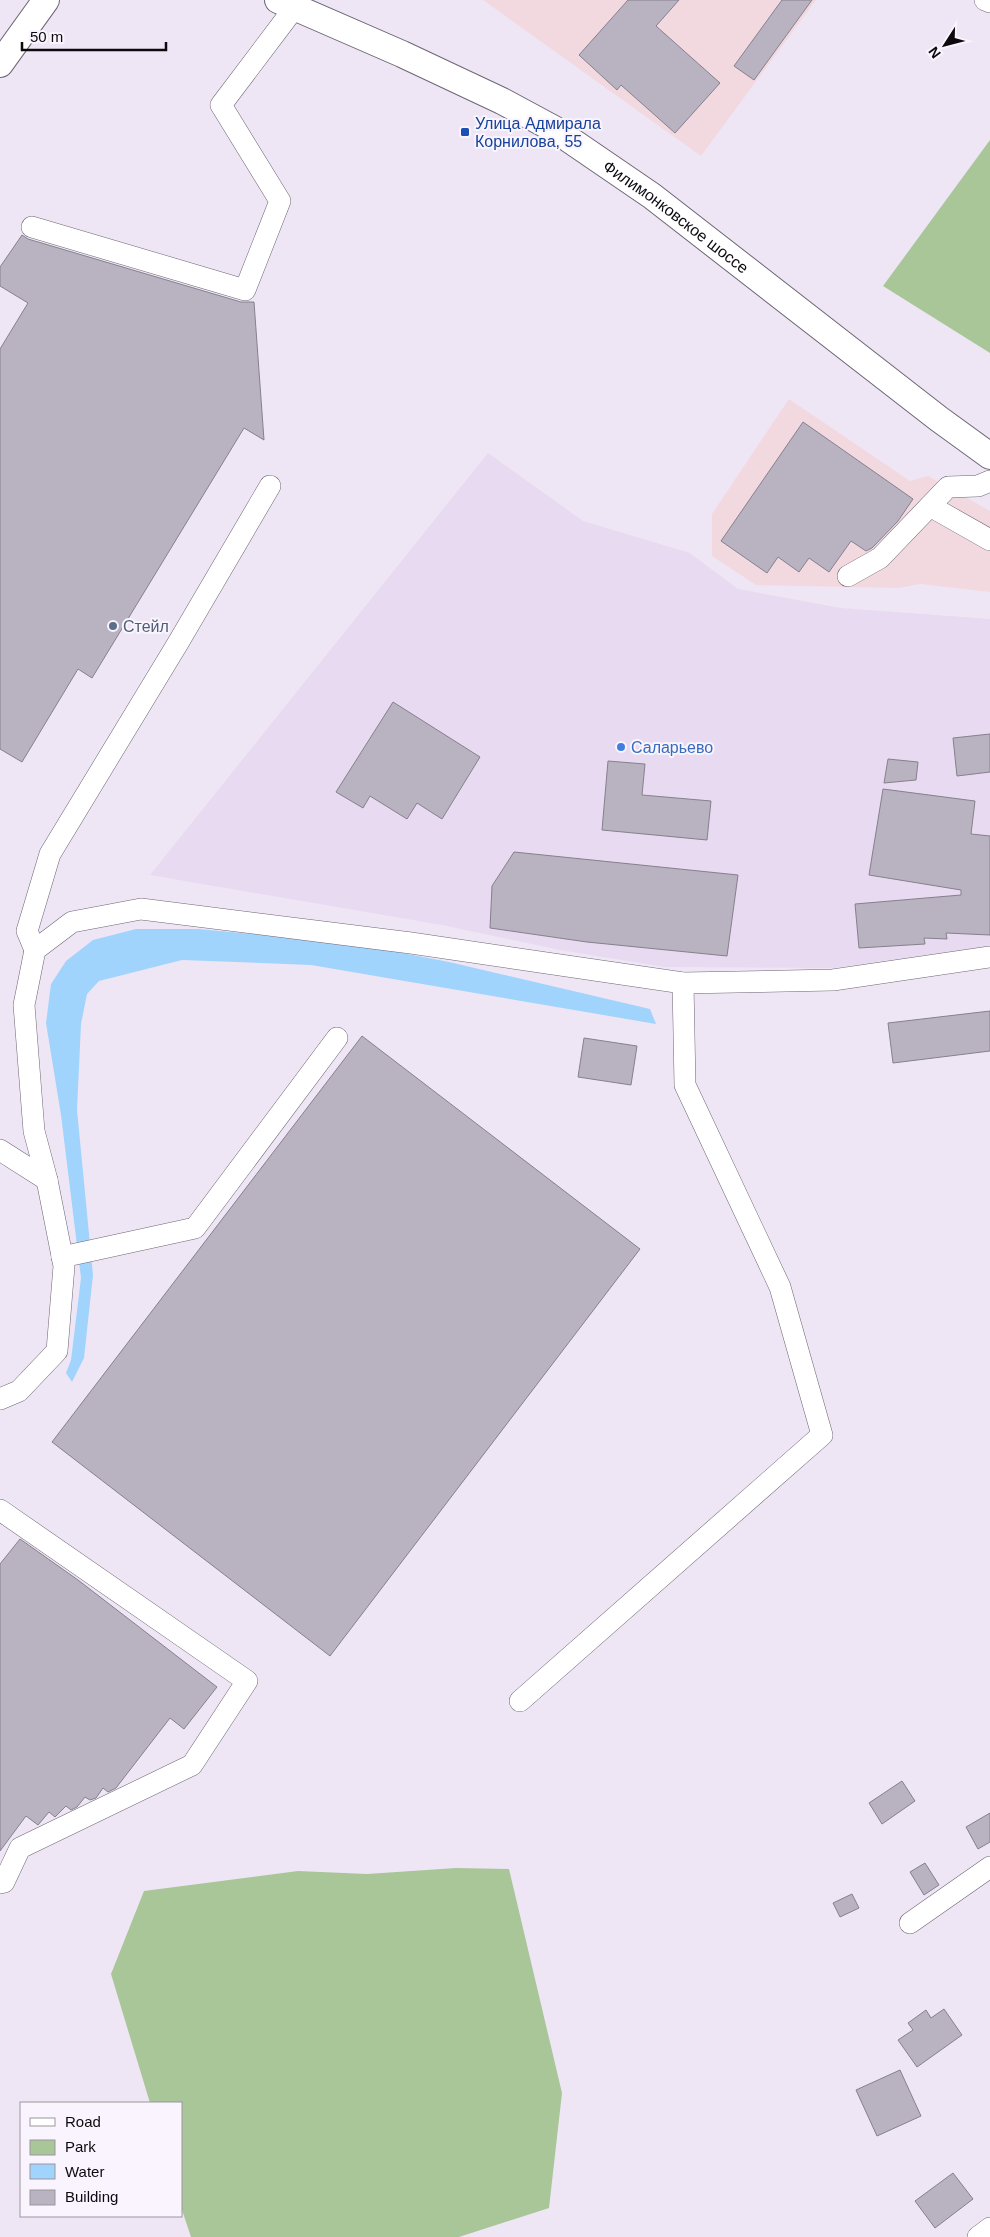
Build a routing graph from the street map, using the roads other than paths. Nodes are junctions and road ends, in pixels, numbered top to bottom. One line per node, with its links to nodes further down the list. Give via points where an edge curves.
1 (46, 0): 5 (main road)
2 (986, 0): 3 (street)
3 (990, 2)
4 (286, 4): 6 (street, via 221,106 280,201 245,290); 7 (main road, Филимонковское шоссе, via 418,61 554,129 652,196 939,420)
5 (0, 64)
6 (32, 226)
7 (990, 456)
8 (990, 481): 10 (street, via 978,486 948,487)
9 (270, 486): 13 (street, via 50,854 26,931)
10 (930, 506): 11 (street); 12 (street, via 880,558)
11 (990, 540)
12 (848, 576)
13 (35, 950): 15 (street, via 72,922 141,909 411,943); 18 (street, via 24,1005 34,1131)
14 (990, 957): 15 (street, via 833,980)
15 (683, 983): 22 (street, via 685,1085 780,1287 822,1435)
16 (337, 1038): 19 (street, via 195,1228)
17 (0, 1150): 18 (street)
18 (47, 1180): 19 (street)
19 (62, 1257): 20 (street, via 57,1351 19,1391)
20 (0, 1399)
21 (0, 1510): 24 (street, via 247,1681 192,1766 20,1848 4,1882)
22 (520, 1701)
23 (990, 1867): 25 (street)
24 (0, 1883)
25 (910, 1923)
26 (990, 2228): 27 (street)
27 (978, 2237)

